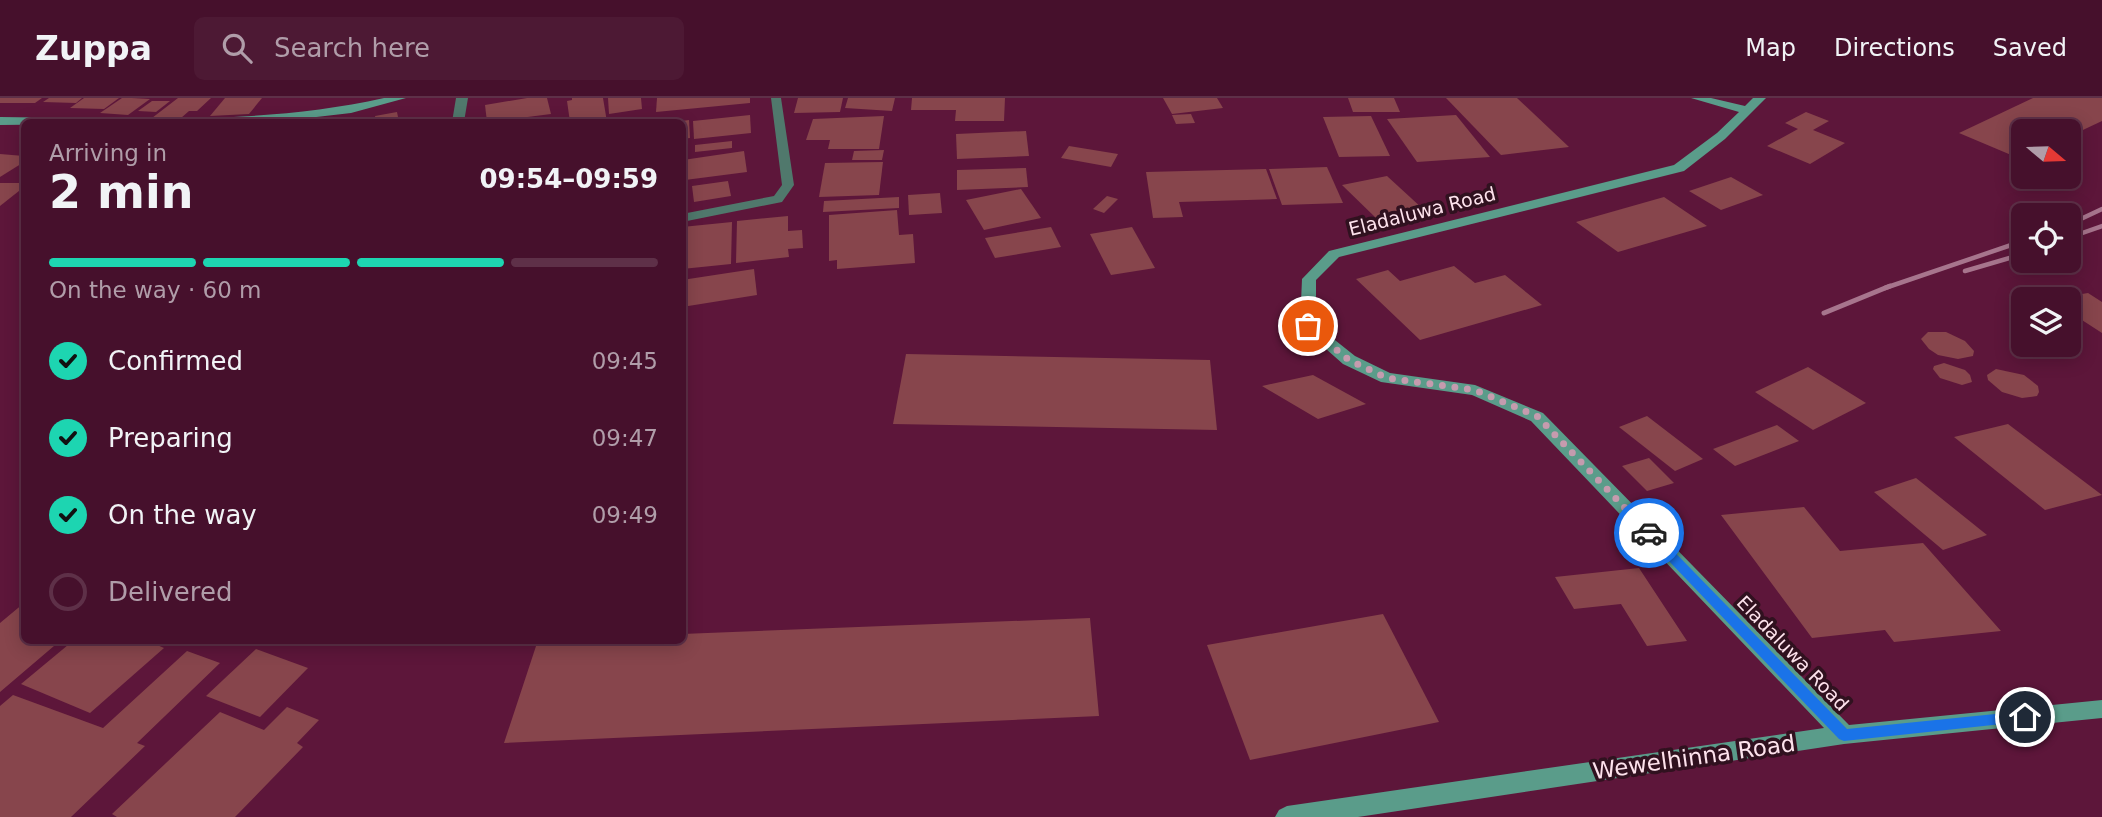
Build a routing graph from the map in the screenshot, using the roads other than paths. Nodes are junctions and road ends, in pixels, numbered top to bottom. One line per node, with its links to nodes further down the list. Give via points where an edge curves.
1 (400, 98): 7 (street)
2 (462, 98): 8 (street)
3 (776, 98): 11 (lane, via 788,186 778,199)
4 (1698, 98): 6 (street)
5 (1760, 98): 6 (street, Eladaluwa Road)
6 (1745, 110): 13 (street, Eladaluwa Road, via 1721,136 1679,168 1334,254 1310,279 1308,326 1349,360 1387,378 1475,390 1537,416)
7 (283, 119)
8 (460, 119)
9 (0, 121): 10 (street)
10 (21, 121)
11 (686, 217)
12 (2102, 709): 13 (street, Wewelhinna Road)
13 (1844, 735): 14 (street, Wewelhinna Road)
14 (1287, 817)

